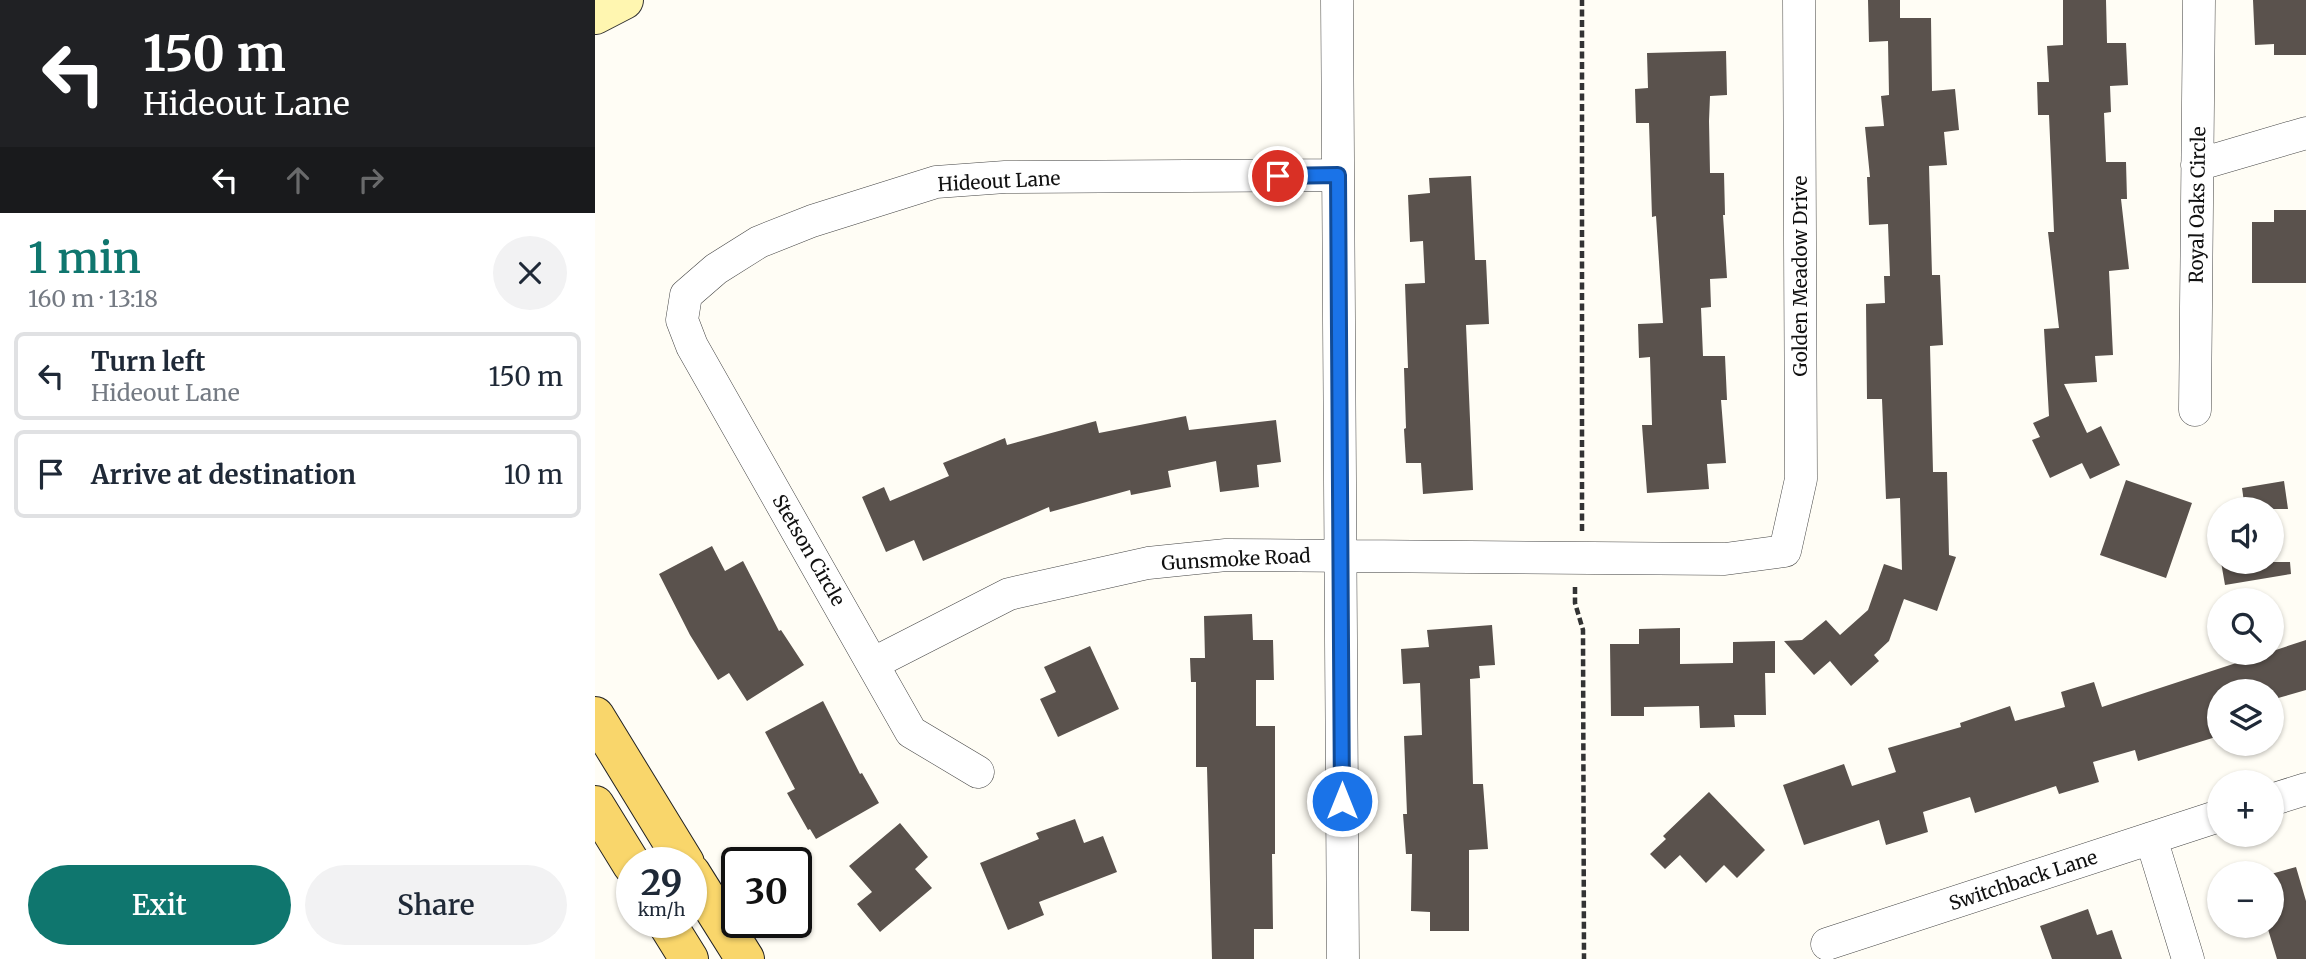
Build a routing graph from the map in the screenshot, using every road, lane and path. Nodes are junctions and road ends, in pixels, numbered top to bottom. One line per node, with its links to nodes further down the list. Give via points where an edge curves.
1 (624, 0): 6 (main road)
2 (1337, 0): 9 (street)
3 (1582, 0): 12 (path)
4 (1798, 0): 13 (street, Golden Meadow Drive, via 1801,479)
5 (2199, 0): 8 (street, Royal Oaks Circle)
6 (595, 15)
7 (2306, 133): 8 (street)
8 (2197, 165): 11 (street, Royal Oaks Circle)
9 (1338, 175): 10 (street, Hideout Lane, via 1005,177 936,182 759,242); 14 (street)
10 (686, 295): 16 (street, Stetson Circle, via 682,320 692,346)
11 (2195, 411)
12 (1582, 532)
13 (1785, 551): 14 (street, Gunsmoke Road, via 1711,559)
14 (1341, 555): 16 (street, Gunsmoke Road, via 1226,555 1148,563 1074,578 1009,594); 31 (street)
15 (1575, 579): 32 (path, via 1575,603 1583,630)
16 (874, 663): 18 (street, Stetson Circle, via 911,732)
17 (595, 716): 25 (main road)
18 (978, 772)
19 (2306, 789): 20 (street)
20 (2284, 796)
21 (595, 805): 24 (main road)
22 (2207, 820): 23 (street, Switchback Lane)
23 (2151, 838): 28 (street, Switchback Lane); 33 (street)
24 (621, 847)
25 (675, 847)
26 (707, 899): 30 (main road)
27 (676, 938): 29 (main road)
28 (1827, 944)
29 (689, 959)
30 (744, 959)
31 (1343, 959)
32 (1584, 959)
33 (2188, 959)

